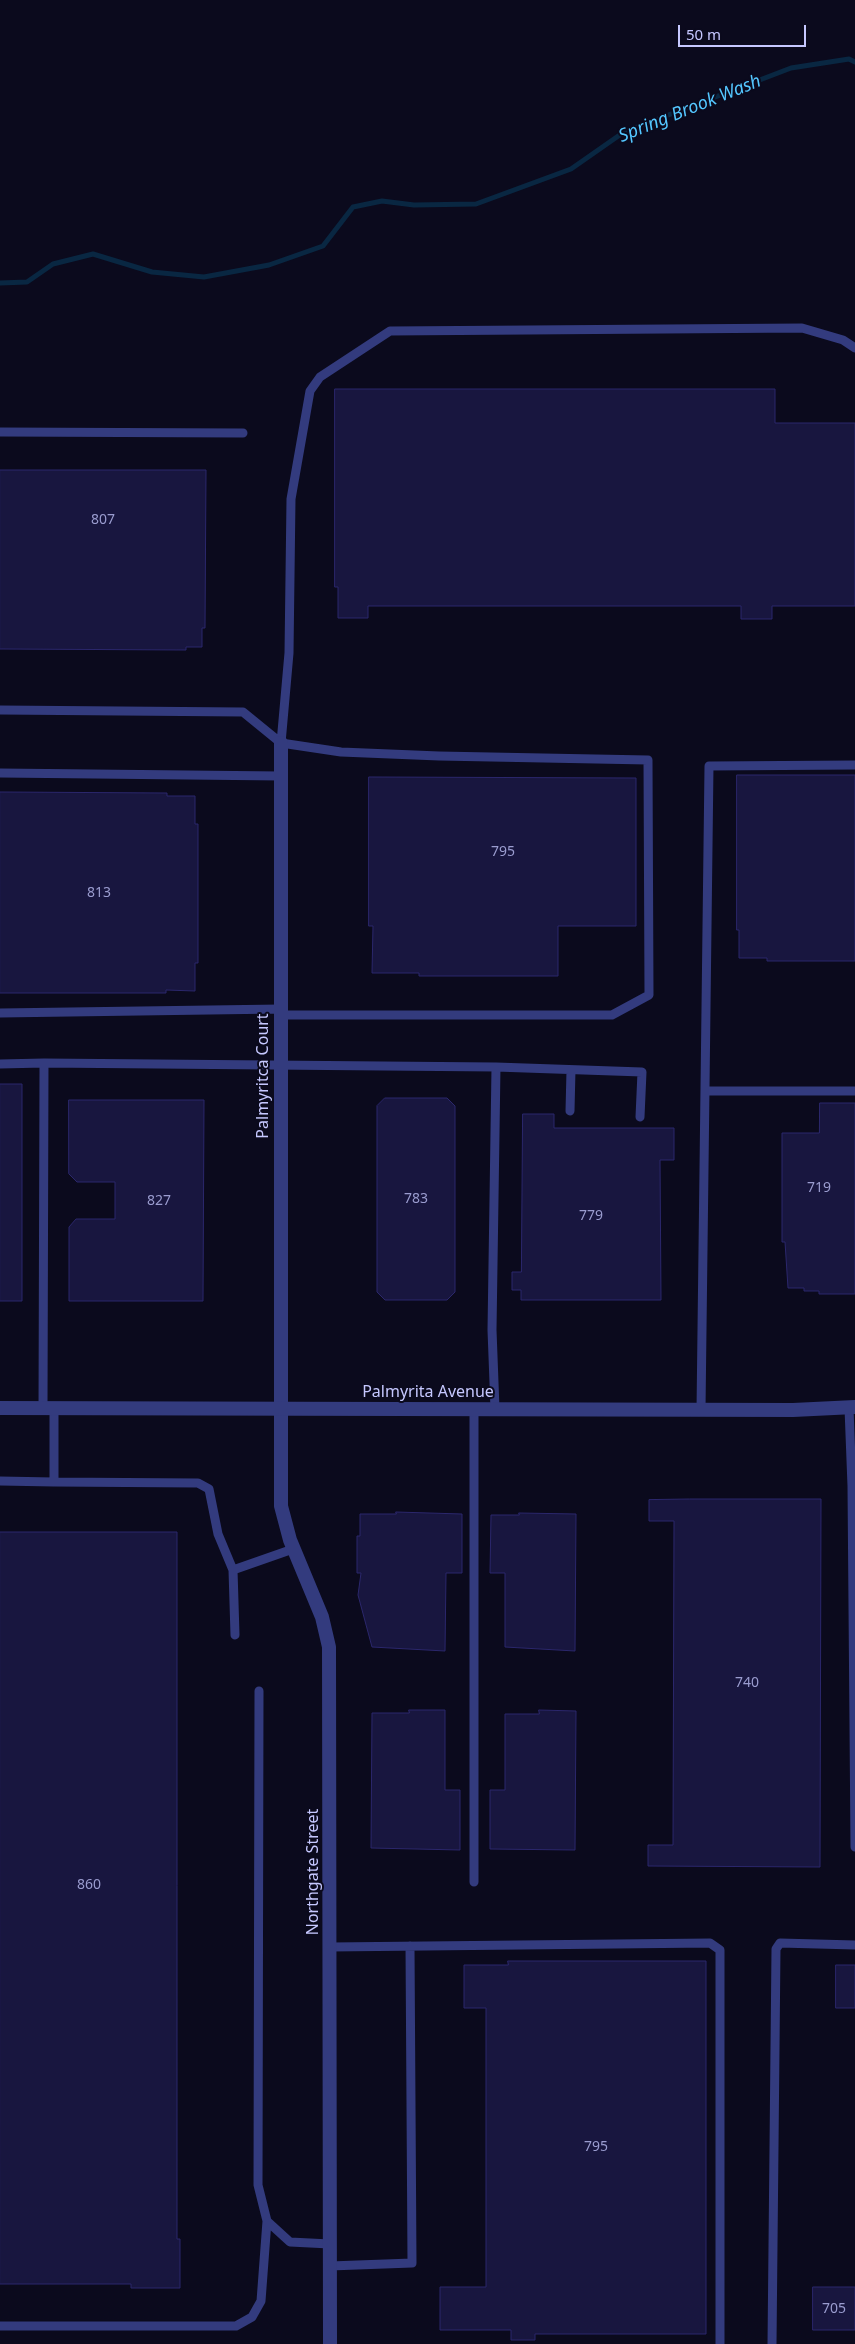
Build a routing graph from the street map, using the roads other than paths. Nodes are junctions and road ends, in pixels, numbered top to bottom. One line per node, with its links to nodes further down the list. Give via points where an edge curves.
1 (855, 348): 5 (lane, via 843,340 802,328 390,331 320,377 310,391 291,499 289,653)
2 (0, 432): 3 (lane)
3 (243, 432)
4 (0, 710): 5 (lane, via 243,712)
5 (280, 744): 8 (street, Palmyritca Court); 9 (lane, via 341,752 648,760 649,995 612,1015)
6 (855, 765): 16 (lane, via 709,766)
7 (0, 772): 8 (lane)
8 (280, 776): 9 (street, Palmyritca Court)
9 (280, 1012): 10 (lane); 13 (street, Palmyritca Court)
10 (0, 1013)
11 (44, 1063): 12 (lane); 13 (lane); 21 (lane)
12 (0, 1064)
13 (280, 1064): 14 (lane); 23 (street, Palmyritca Court)
14 (496, 1067): 15 (lane); 25 (lane, via 492,1330)
15 (571, 1070): 18 (lane); 19 (lane, via 642,1072)
16 (705, 1091): 17 (lane); 26 (lane)
17 (855, 1091)
18 (570, 1111)
19 (640, 1117)
20 (0, 1408): 21 (street, Palmyrita Avenue)
21 (49, 1408): 23 (street, Palmyrita Avenue); 28 (lane)
22 (852, 1408): 26 (street, Palmyrita Avenue); 33 (lane)
23 (280, 1409): 24 (street, Palmyrita Avenue); 29 (street, Northgate Street, via 282,1506)
24 (474, 1409): 25 (street, Palmyrita Avenue); 34 (lane)
25 (495, 1409): 26 (street, Palmyrita Avenue)
26 (701, 1410)
27 (0, 1481): 28 (lane)
28 (54, 1482): 30 (lane, via 198,1482 209,1489 218,1534)
29 (293, 1549): 30 (lane); 37 (street, Northgate Street, via 322,1617 329,1647)
30 (233, 1570): 31 (lane)
31 (235, 1635)
32 (259, 1691): 38 (lane, via 258,2185)
33 (855, 1846)
34 (474, 1882)
35 (855, 1945): 44 (lane, via 780,1943 776,1949)
36 (410, 1946): 37 (lane); 40 (lane, via 412,2263); 43 (lane, via 710,1943 720,1950)
37 (330, 1947): 39 (street, Northgate Street)
38 (267, 2221): 39 (lane, via 290,2242); 41 (lane, via 261,2301 252,2317 236,2326)
39 (330, 2244): 40 (street, Northgate Street)
40 (330, 2266): 42 (street, Northgate Street)
41 (0, 2326)
42 (330, 2344)
43 (720, 2344)
44 (772, 2344)

